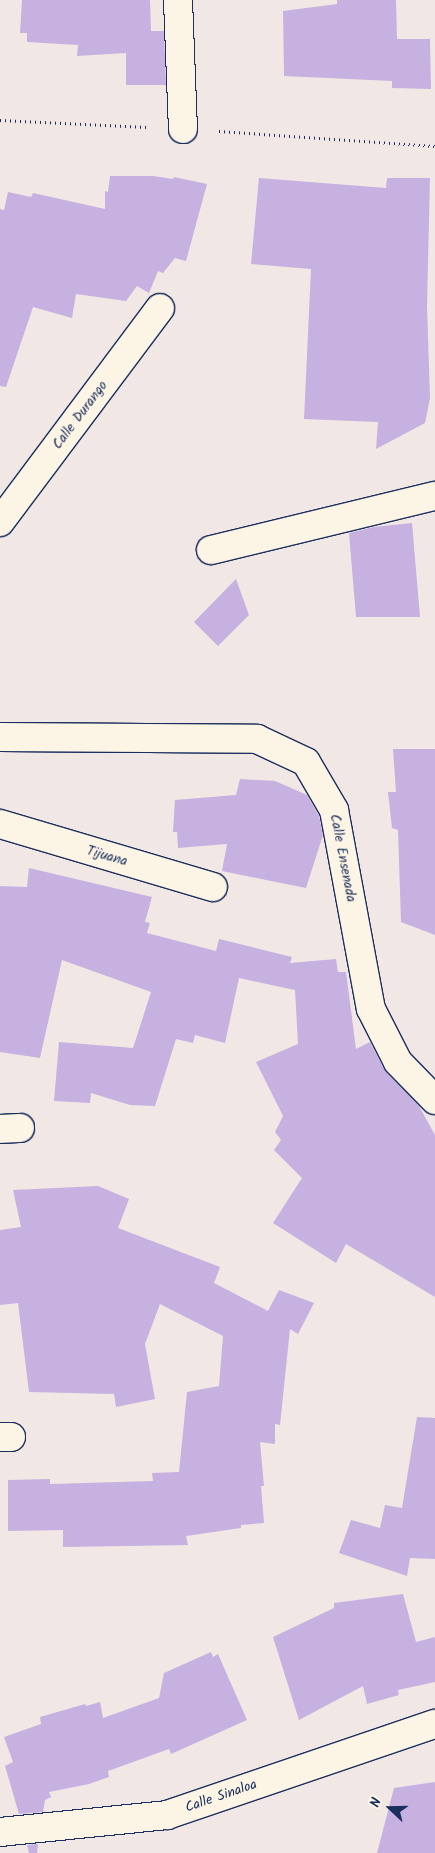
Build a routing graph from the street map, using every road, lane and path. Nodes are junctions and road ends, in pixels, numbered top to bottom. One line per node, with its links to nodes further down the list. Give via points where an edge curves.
1 (178, 0): 2 (street)
2 (183, 129)
3 (160, 308): 5 (street, Calle Durango)
4 (435, 496): 6 (street)
5 (0, 522)
6 (211, 550)
7 (0, 737): 10 (street, Calle Ensenada, via 257,739 306,762 334,810 371,1009 398,1062)
8 (0, 824): 9 (street, Tijuana)
9 (213, 887)
10 (435, 1100)
11 (435, 1724): 12 (street, Calle Sinaloa, via 167,1815)
12 (0, 1832)

